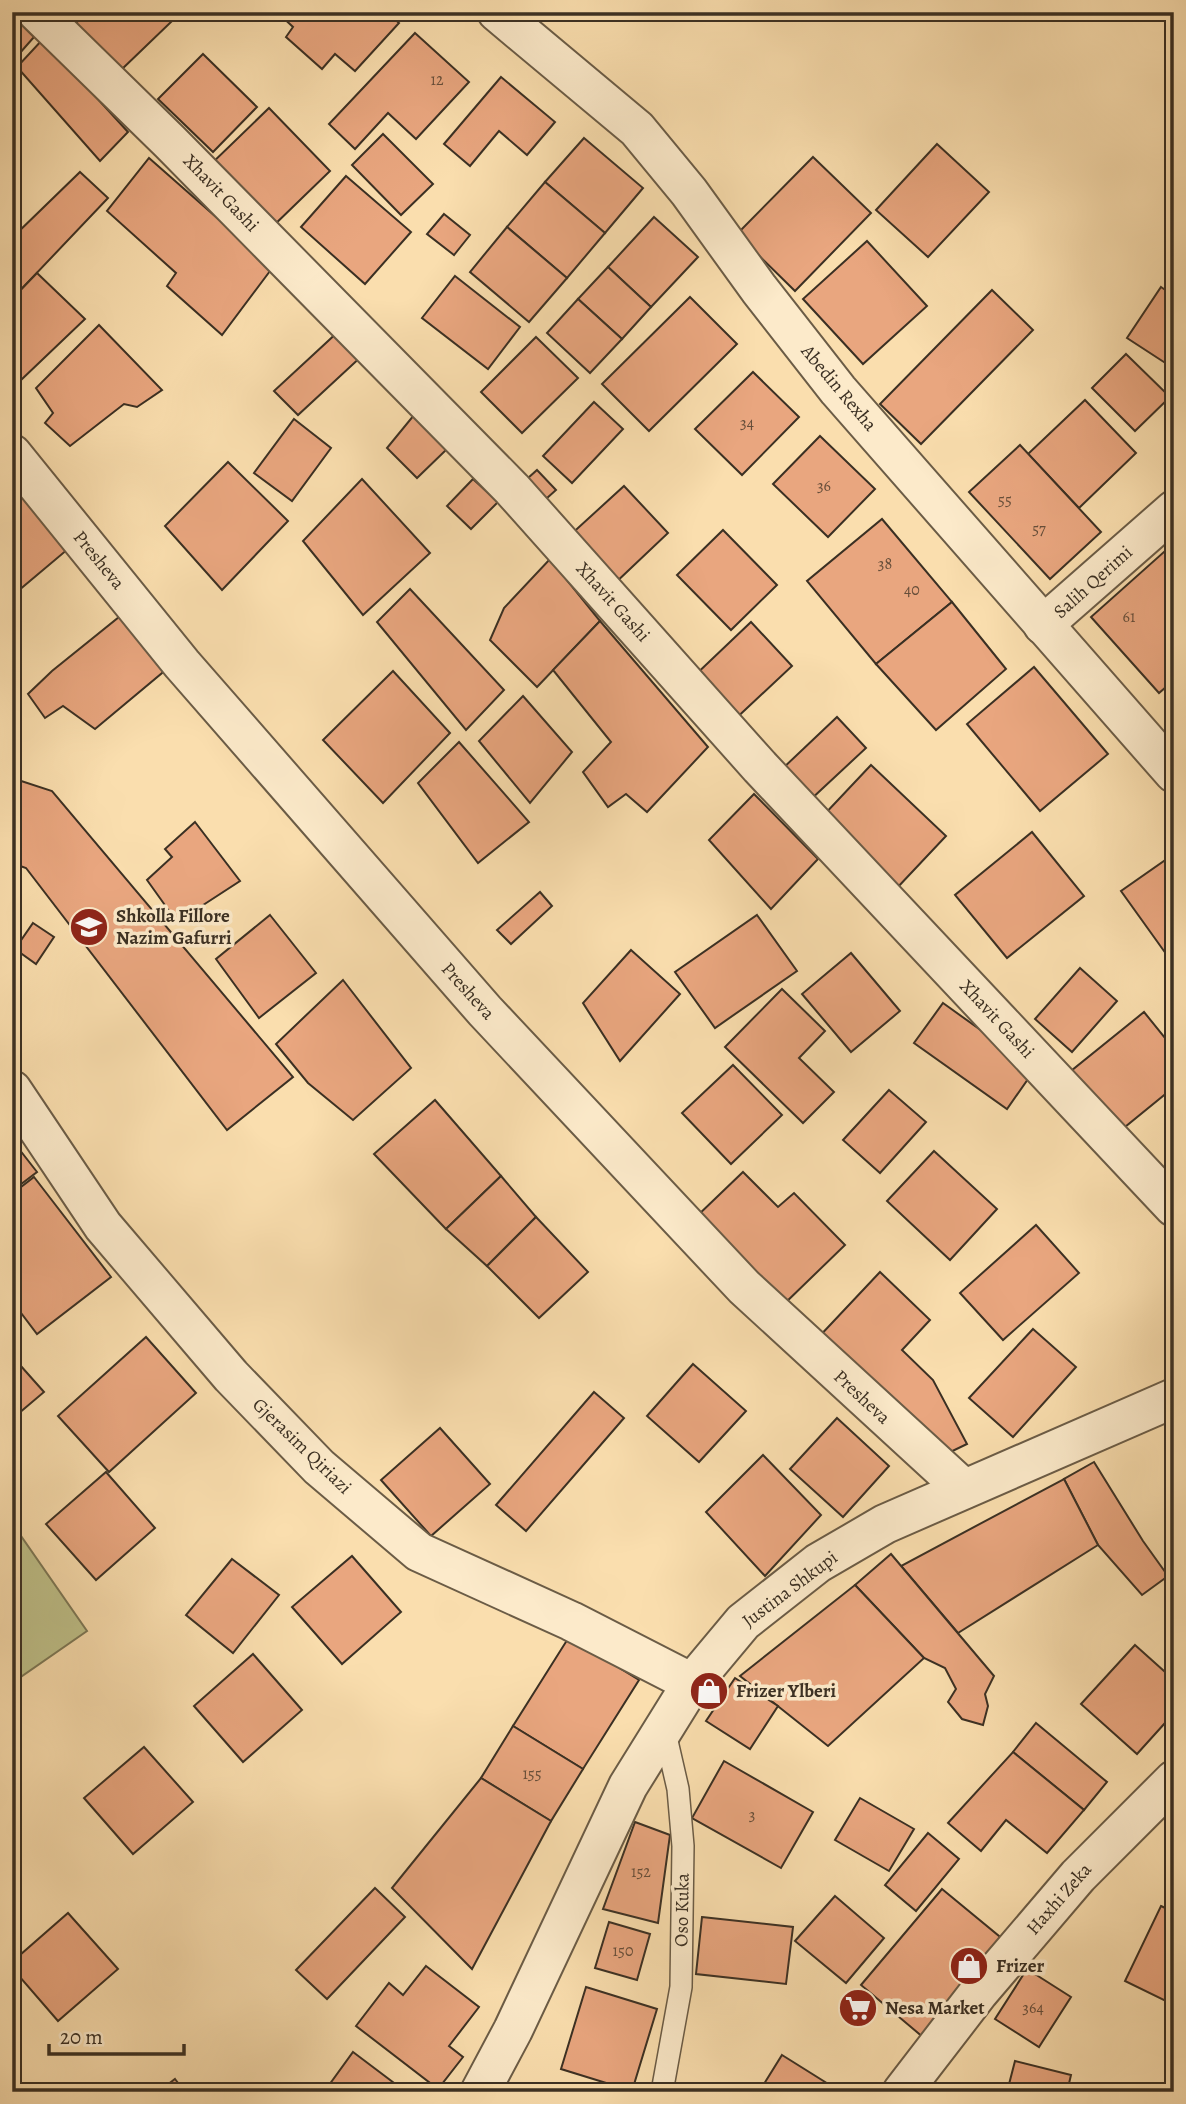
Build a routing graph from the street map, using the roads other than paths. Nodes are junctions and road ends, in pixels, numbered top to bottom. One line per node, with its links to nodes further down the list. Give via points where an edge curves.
1 (37, 12): 8 (street, Xhavit Gashi, via 512,489 760,767)
2 (497, 12): 5 (street, Abedin Rexha, via 637,129 690,192 838,390)
3 (12, 454): 10 (street, Presheva, via 182,664 485,1011 744,1287)
4 (1174, 510): 5 (street, Salih Qerimi)
5 (1044, 625): 6 (street, Abedin Rexha)
6 (1174, 773)
7 (12, 1090): 11 (street, Gjerasim Qiriazi, via 103,1226 232,1376 319,1467 419,1552 571,1621)
8 (1174, 1207)
9 (1174, 1398): 10 (street, Justina Shkupi)
10 (964, 1489): 11 (street, Justina Shkupi, via 886,1524 817,1563 743,1622)
11 (692, 1683): 12 (street, Justina Shkupi)
12 (664, 1728): 14 (street, Justina Shkupi, via 628,1786); 15 (lane, Oso Kuka, via 678,1789 682,1859 681,1987)
13 (1174, 1780): 16 (street, Haxhi Zeka, via 1078,1876)
14 (480, 2092)
15 (662, 2092)
16 (902, 2092)

